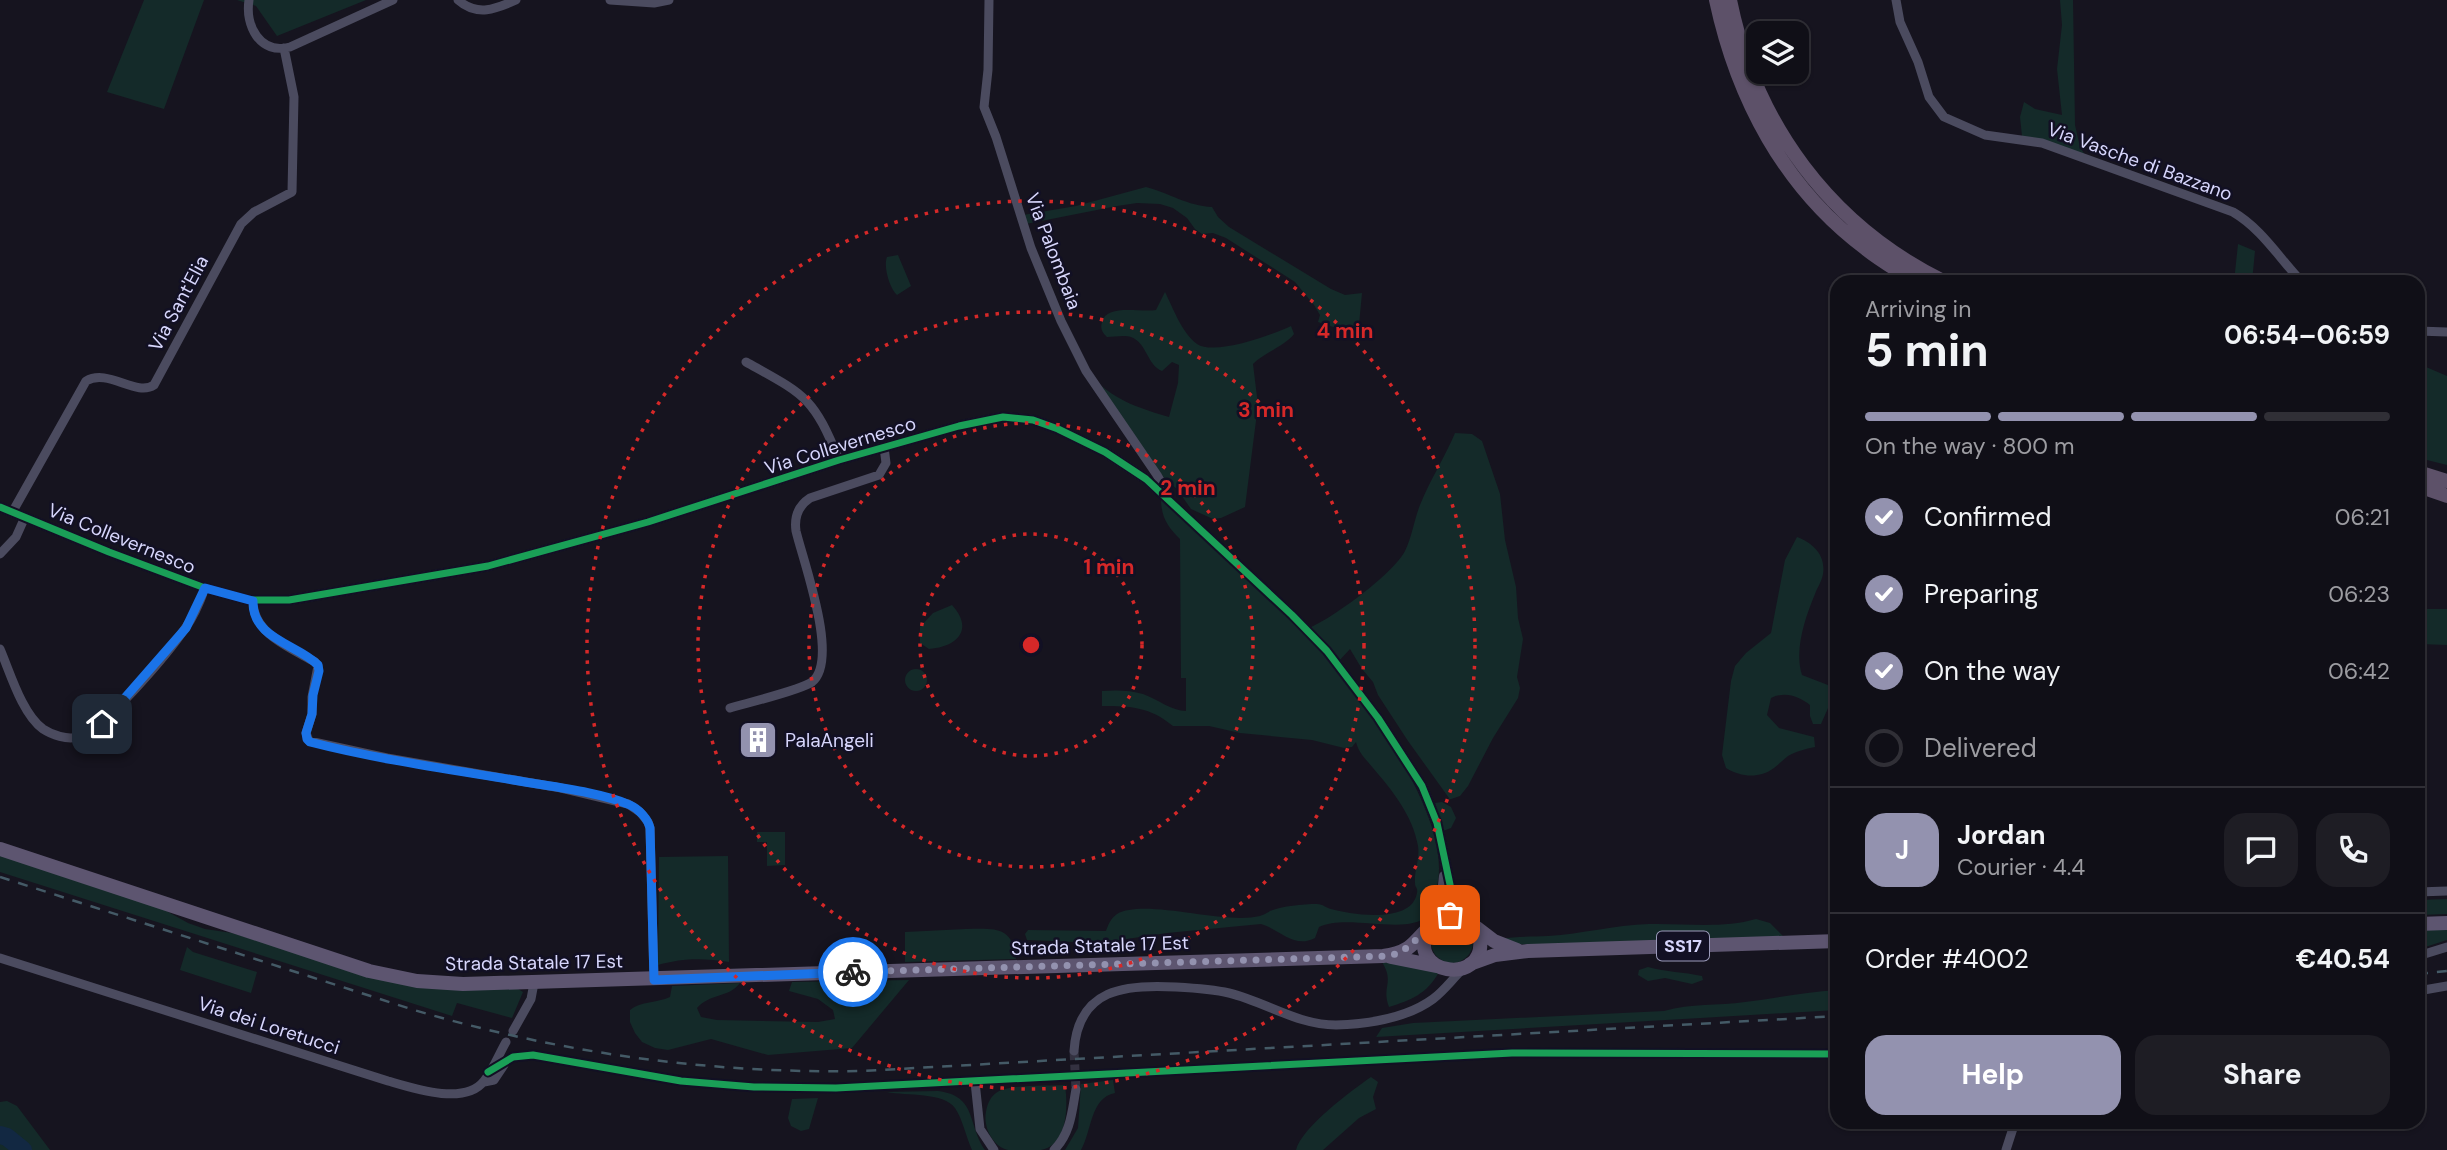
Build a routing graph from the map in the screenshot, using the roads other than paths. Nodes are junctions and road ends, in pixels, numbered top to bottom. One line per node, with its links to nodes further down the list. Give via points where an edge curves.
1 (249, 0): 11 (street, via 249,21 256,37 269,47)
2 (393, 0): 11 (street)
3 (458, 0): 4 (street, via 482,11)
4 (516, 0)
5 (610, 0): 6 (street, via 654,4)
6 (669, 0)
7 (989, 0): 27 (street, Via Palombaia, via 984,107 1025,231 1086,371 1157,475)
8 (1716, 0): 12 (highway, via 1743,91 1762,130 1816,204 1865,248)
9 (1730, 0): 13 (highway, via 1754,84 1791,150 1825,193 1869,234)
10 (1896, 0): 14 (street, Via Vasche di Bazzano, via 1929,97 1944,117 1985,135 2042,143 2233,212 2264,237)
11 (284, 48): 30 (street, Via Sant'Elia, via 294,97 292,192 251,214 242,224 153,386 143,389 98,378 86,381)
12 (1905, 275)
13 (1932, 275)
14 (2296, 275)
15 (2425, 331): 16 (street)
16 (2447, 332)
17 (746, 362): 19 (street, via 806,397 822,419)
18 (884, 447): 19 (street, Via Collevernesco); 27 (street, Via Collevernesco, via 979,421 1023,418 1051,426 1115,458); 36 (street, via 886,466 879,475 810,498 797,513 796,531 822,638 817,676 805,685)
19 (839, 460): 34 (street, Via Collevernesco, via 648,522 474,569 309,598)
20 (2425, 470): 22 (highway)
21 (2425, 472): 23 (highway)
22 (2447, 474)
23 (2447, 481)
24 (2425, 482): 26 (highway)
25 (2425, 488): 28 (highway)
26 (2447, 488)
27 (1161, 491): 38 (street, Via Collevernesco, via 1310,633 1360,694 1422,786)
28 (2447, 496)
29 (0, 506): 30 (street, Via Collevernesco)
30 (13, 511): 31 (street, Via Collevernesco)
31 (25, 517): 32 (street, via 16,537); 33 (street, Via Collevernesco)
32 (0, 554)
33 (205, 588): 34 (street, Via Collevernesco); 35 (street, via 179,637 109,717 79,737 58,736 37,724)
34 (253, 601): 53 (street, via 255,614 270,635 318,665 306,733 310,742 568,790 628,804 640,812 650,828)
35 (0, 649)
36 (730, 708)
37 (0, 849): 54 (main road, Strada Statale 17 Est / SS17, via 378,973 439,984)
38 (1444, 859): 41 (street, Via Collevernesco, via 1455,901); 44 (street, Via Collevernesco, via 1442,899)
39 (2447, 891): 40 (street)
40 (2425, 892)
41 (1471, 923): 44 (main road, via 1450,915); 47 (main road, SS17, via 1499,944); 51 (main road, via 1479,935 1479,949)
42 (2447, 923): 43 (main road)
43 (2425, 924)
44 (1431, 925): 49 (main road, Strada Statale 17 Est / SS17, via 1406,950); 52 (main road, via 1425,950)
45 (1830, 941): 47 (main road, SS17)
46 (2447, 947): 48 (street)
47 (1528, 951): 51 (main road, SS17, via 1495,955)
48 (2425, 954)
49 (1383, 956): 52 (main road, Strada Statale 17 Est / SS17); 53 (main road, Strada Statale 17 Est / SS17)
50 (0, 958): 62 (street, Via dei Loretucci, via 416,1088 456,1093 470,1090)
51 (1467, 966): 52 (main road, SS17); 57 (street)
52 (1441, 968): 57 (street, via 1446,977)
53 (654, 980): 54 (main road, Strada Statale 17 Est / SS17)
54 (534, 983): 58 (street, via 531,999)
55 (2447, 986): 56 (street)
56 (2425, 990)
57 (1440, 993): 60 (street, via 1392,1017 1331,1025 1293,1018 1220,991 1130,986 1111,992 1092,1007 1078,1030)
58 (513, 1031)
59 (506, 1042): 62 (street)
60 (1074, 1051)
61 (1830, 1054): 63 (street, via 1531,1052)
62 (486, 1077): 63 (street, via 494,1080 513,1057 533,1055 728,1085 849,1088)
63 (975, 1082): 66 (street, via 980,1129)
64 (1076, 1089): 67 (street, via 1066,1136)
65 (2013, 1129): 68 (street)
66 (994, 1150)
67 (1054, 1150)
68 (2006, 1150)

